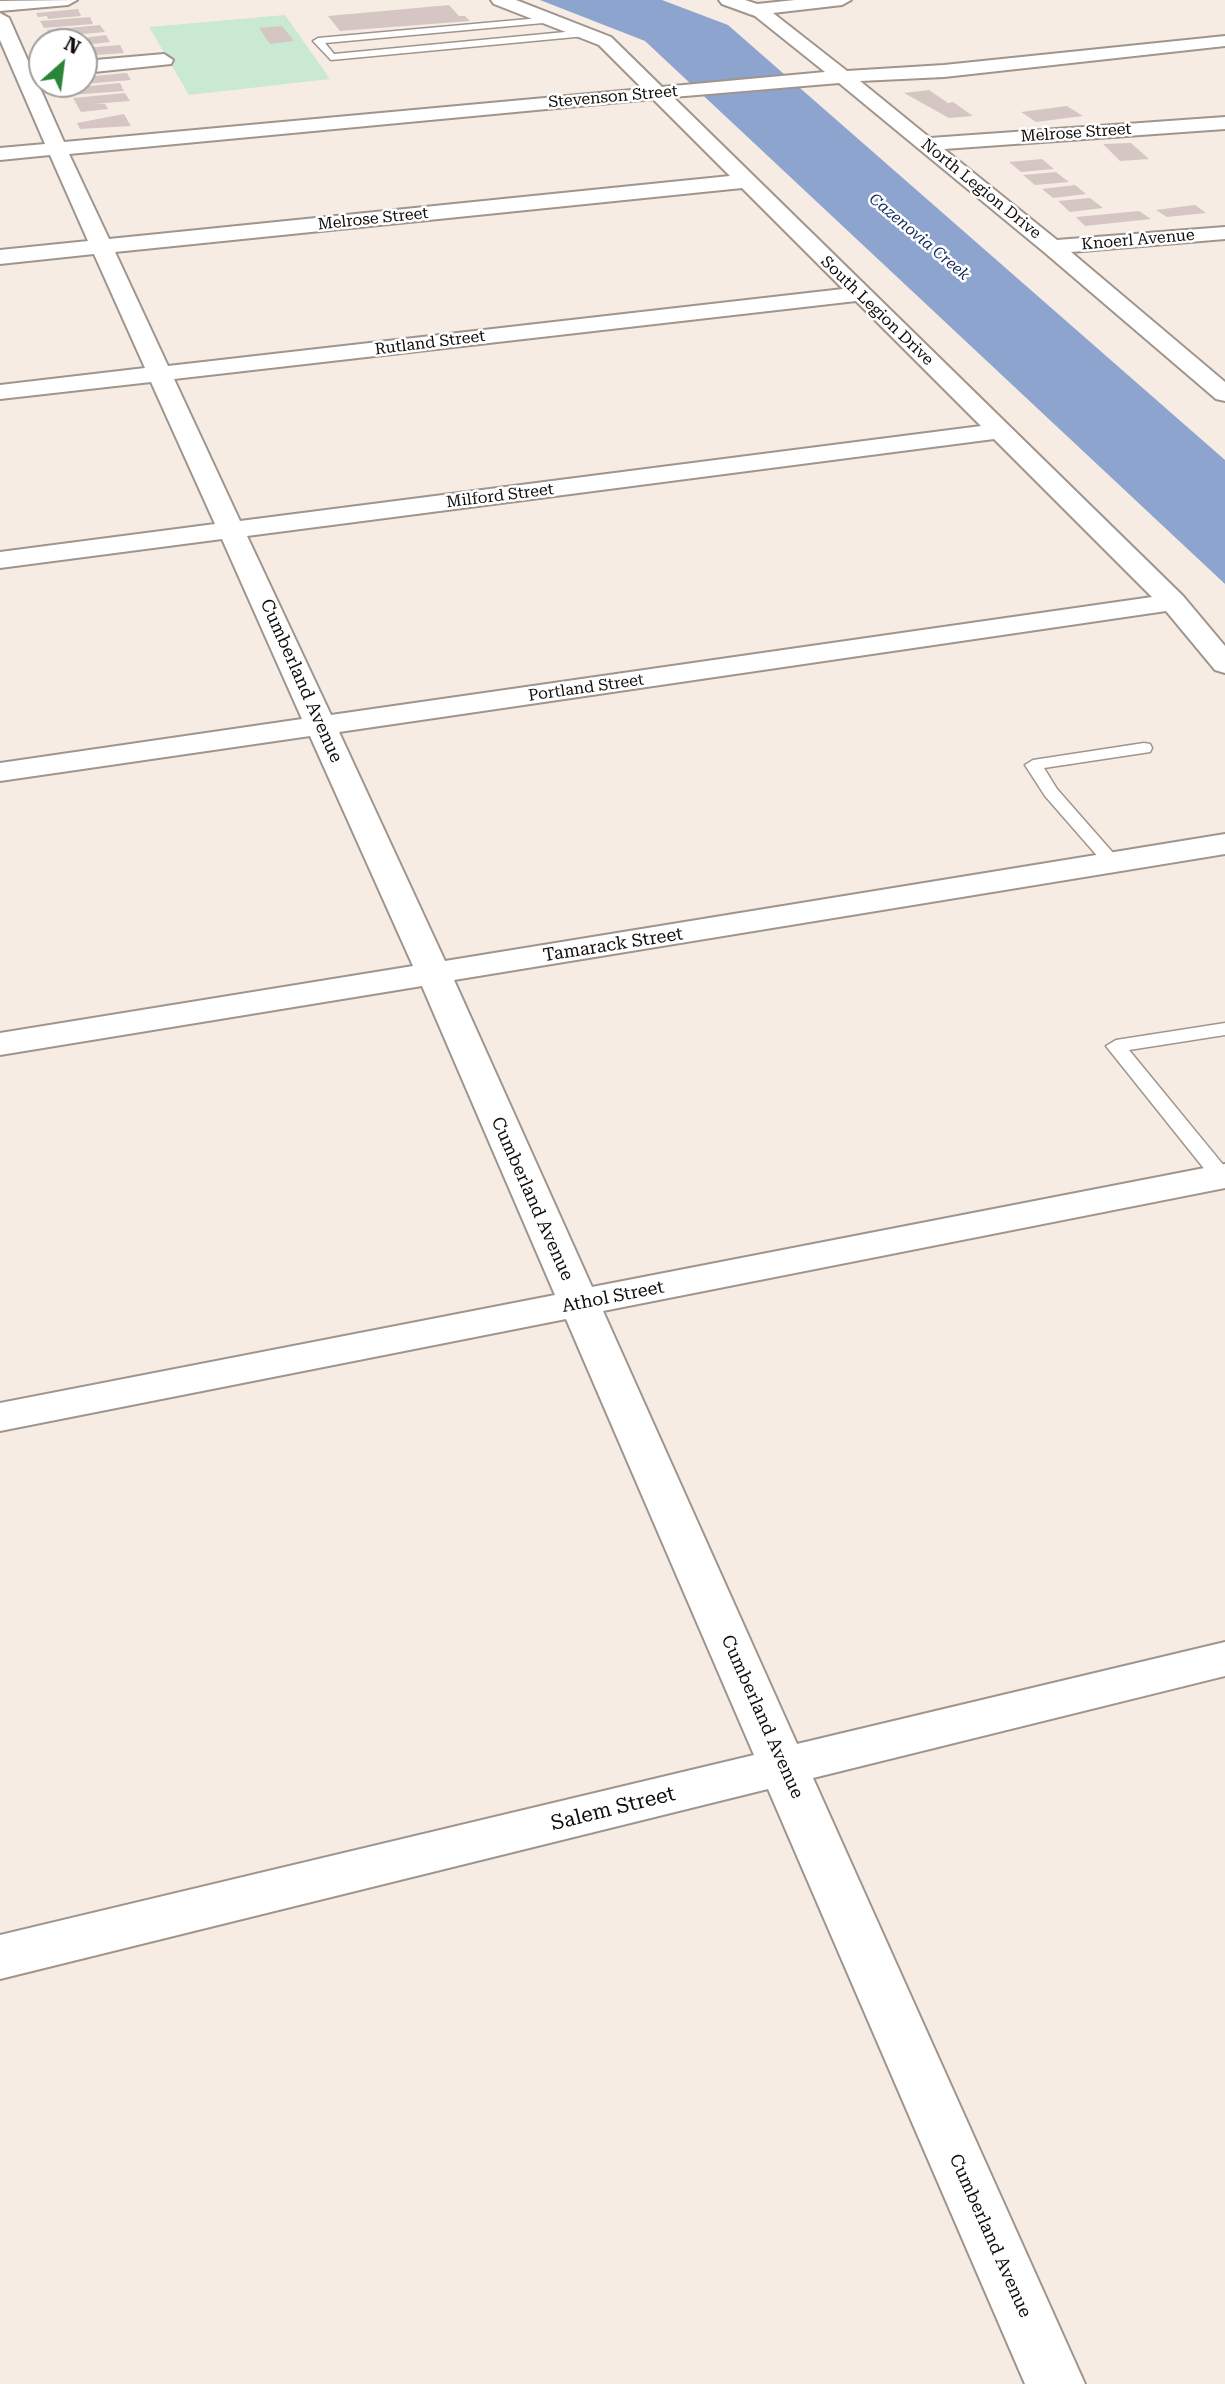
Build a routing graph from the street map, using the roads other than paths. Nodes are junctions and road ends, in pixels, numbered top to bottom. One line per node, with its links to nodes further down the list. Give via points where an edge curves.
1 (68, 0): 5 (street)
2 (500, 0): 8 (street, South Legion Drive)
3 (728, 0): 6 (street, North Legion Drive)
4 (842, 0): 6 (street)
5 (0, 6)
6 (754, 10): 14 (street, North Legion Drive)
7 (0, 18): 13 (street, Cumberland Avenue)
8 (551, 20): 9 (street, South Legion Drive); 9 (lane, via 318,41 331,57)
9 (586, 33): 15 (street, South Legion Drive, via 605,41)
10 (1225, 41): 14 (street, Stevenson Street, via 944,71)
11 (164, 60): 12 (street)
12 (98, 66)
13 (21, 72): 18 (street, Cumberland Avenue)
14 (832, 77): 15 (street, Stevenson Street); 17 (street, North Legion Drive)
15 (665, 92): 18 (street, Stevenson Street); 20 (street, South Legion Drive)
16 (1225, 123): 17 (street, Melrose Street)
17 (926, 144): 23 (street, North Legion Drive)
18 (58, 148): 19 (street, Stevenson Street); 22 (street, Cumberland Avenue)
19 (0, 154)
20 (746, 181): 22 (street, Melrose Street); 25 (street, South Legion Drive)
21 (1225, 233): 23 (street, Knoerl Avenue)
22 (103, 246): 24 (street, Melrose Street); 28 (street, Cumberland Avenue)
23 (1052, 247): 27 (street, North Legion Drive)
24 (0, 257)
25 (860, 294): 28 (street, Rutland Street); 31 (street, South Legion Drive)
26 (1225, 360): 27 (street)
27 (1187, 363): 30 (street, North Legion Drive)
28 (161, 373): 29 (street, Rutland Street); 32 (street, Cumberland Avenue)
29 (0, 392)
30 (1225, 394)
31 (1001, 431): 32 (street, Milford Street); 34 (street, South Legion Drive)
32 (232, 530): 33 (street, Milford Street); 36 (street, Cumberland Avenue)
33 (0, 560)
34 (1173, 602): 35 (street, South Legion Drive); 36 (street, Portland Street)
35 (1225, 664)
36 (321, 725): 38 (street, Portland Street); 41 (street, Cumberland Avenue)
37 (1144, 748): 40 (lane, via 1033,765)
38 (0, 772)
39 (1225, 844): 40 (street, Tamarack Street)
40 (1113, 863): 41 (street, Tamarack Street)
41 (433, 974): 43 (street, Tamarack Street); 45 (street, Cumberland Avenue)
42 (1225, 1029): 44 (lane, via 1116,1046)
43 (0, 1044)
44 (1223, 1176): 45 (street, Athol Street)
45 (578, 1304): 46 (street, Athol Street); 48 (street, Cumberland Avenue)
46 (0, 1417)
47 (1225, 1659): 48 (street, Salem Street)
48 (784, 1767): 49 (street, Salem Street); 50 (street, Cumberland Avenue)
49 (0, 1957)
50 (1055, 2384)

